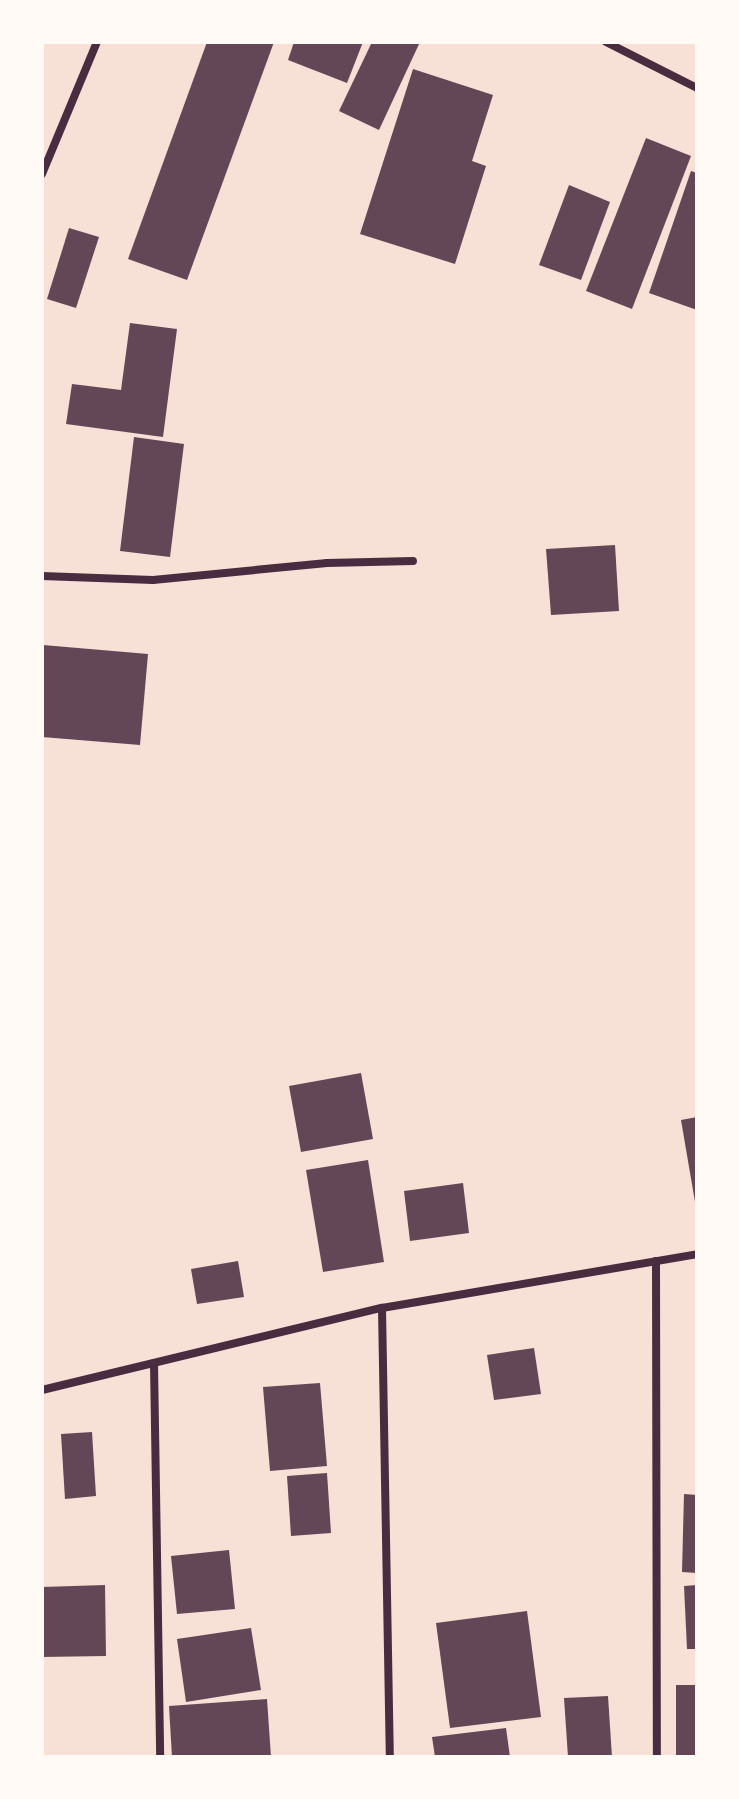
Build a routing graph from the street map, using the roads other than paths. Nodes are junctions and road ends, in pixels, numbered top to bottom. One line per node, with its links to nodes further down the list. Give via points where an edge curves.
1 (97, 42): 4 (street)
2 (606, 42): 3 (street)
3 (697, 88)
4 (42, 174)
5 (413, 561): 6 (street, via 327,563 153,580)
6 (42, 576)
7 (697, 1254): 8 (street)
8 (656, 1261): 9 (street); 14 (street)
9 (382, 1308): 10 (street); 13 (street)
10 (154, 1363): 11 (street); 12 (street)
11 (42, 1390)
12 (160, 1757)
13 (390, 1757)
14 (657, 1757)

